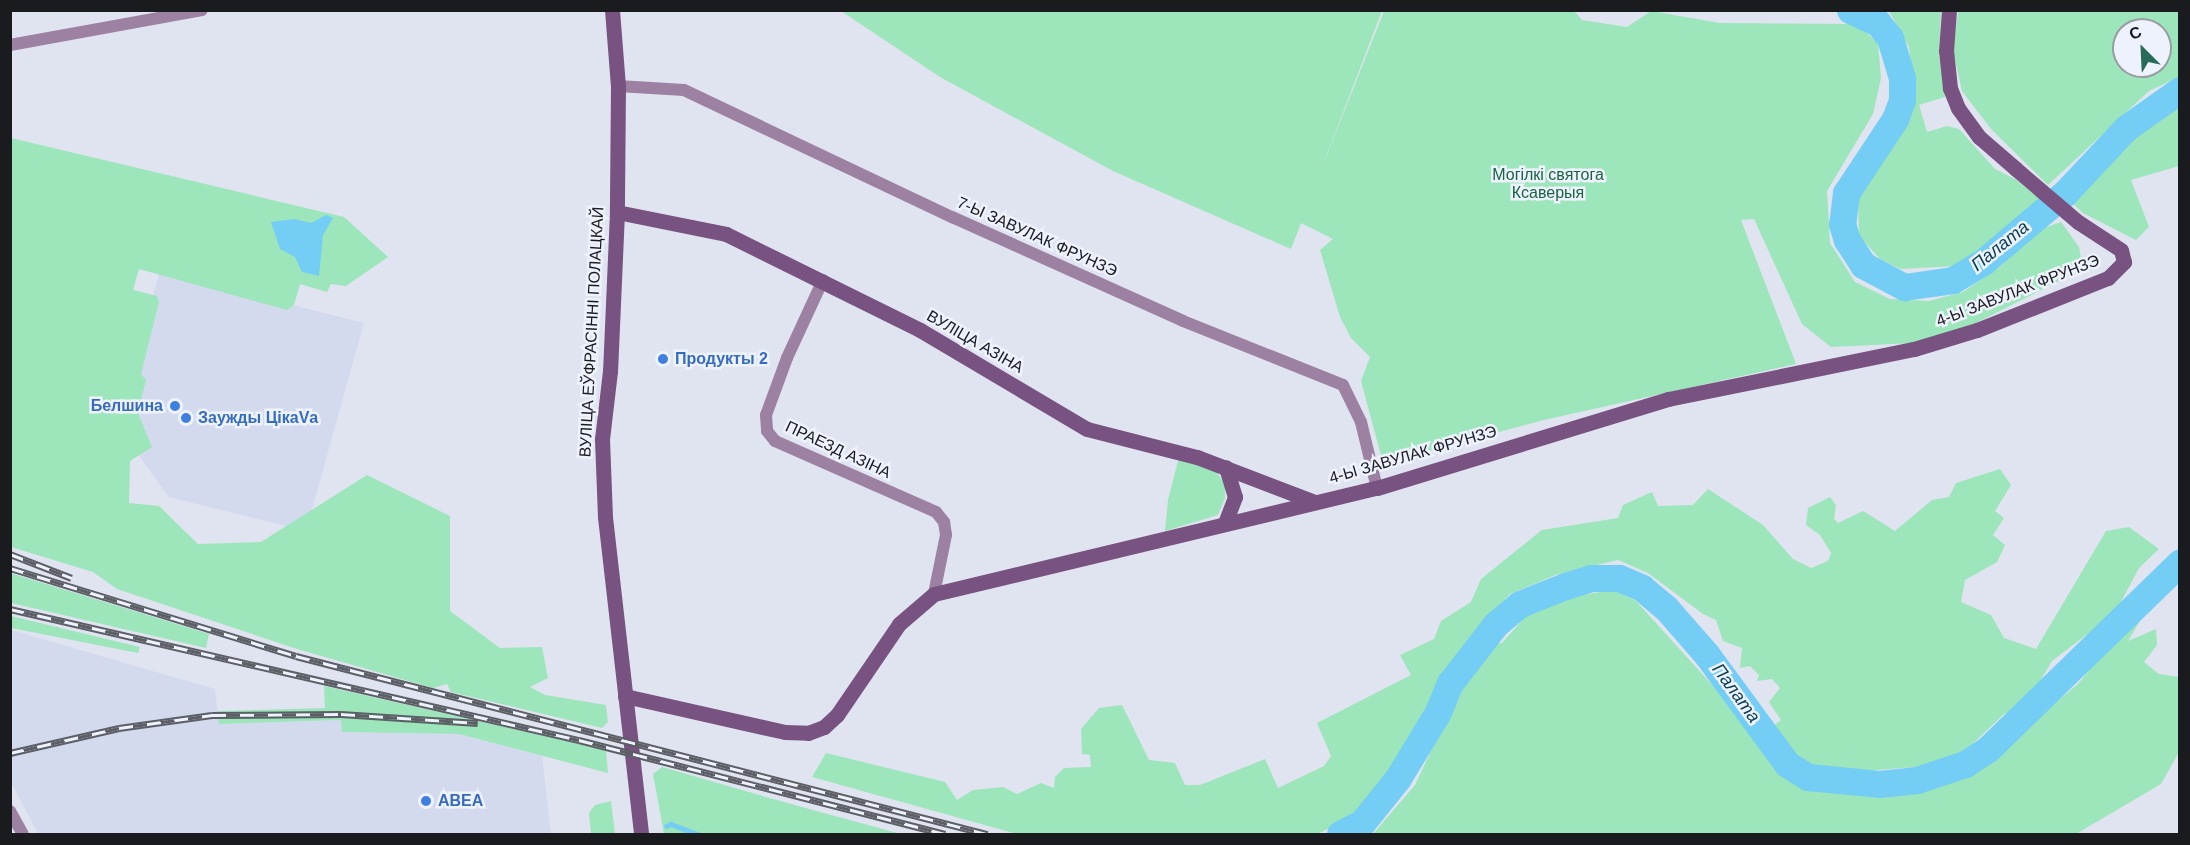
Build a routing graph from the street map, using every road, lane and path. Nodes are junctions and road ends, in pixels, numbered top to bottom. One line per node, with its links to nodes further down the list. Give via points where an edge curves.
1 (202, 10): 4 (street)
2 (612, 10): 5 (street, ВУЛІЦА ЕЎФРАСІННІ ПОЛАЦКАЙ)
3 (1949, 10): 9 (street, 4-Ы ЗАВУЛАК ФРУНЗЭ, via 1946,51 1950,88 1958,108 1979,136 2016,169 2078,222 2121,249 2124,262 2118,271 1977,330 1914,349 1668,399)
4 (10, 45)
5 (618, 86): 6 (street, ВУЛІЦА ЕЎФРАСІННІ ПОЛАЦКАЙ); 9 (street, 7-Ы ЗАВУЛАК ФРУНЗЭ, via 684,90 973,227 1183,321 1343,385 1361,422)
6 (617, 212): 7 (street, ВУЛІЦА АЗІНА, via 726,234); 13 (street, ВУЛІЦА ЕЎФРАСІННІ ПОЛАЦКАЙ, via 610,371 602,439 606,528)
7 (823, 280): 8 (street, ВУЛІЦА АЗІНА, via 920,330 1087,429); 12 (street, ПРАЕЗД АЗІНА, via 787,357 766,415 767,431 775,441 936,512 944,522 946,535)
8 (1226, 467): 10 (street, ВУЛІЦА АЗІНА); 11 (street, via 1234,497)
9 (1377, 488): 10 (street, 4-Ы ЗАВУЛАК ФРУНЗЭ)
10 (1315, 502): 11 (street, 4-Ы ЗАВУЛАК ФРУНЗЭ)
11 (1225, 523): 12 (street, 4-Ы ЗАВУЛАК ФРУНЗЭ)
12 (934, 594): 13 (street, 4-Ы ЗАВУЛАК ФРУНЗЭ, via 899,624 837,715 824,727 808,733 785,732)
13 (625, 696): 16 (street, ВУЛІЦА ЕЎФРАСІННІ ПОЛАЦКАЙ)
14 (10, 811): 15 (street)
15 (23, 834)
16 (641, 834)

